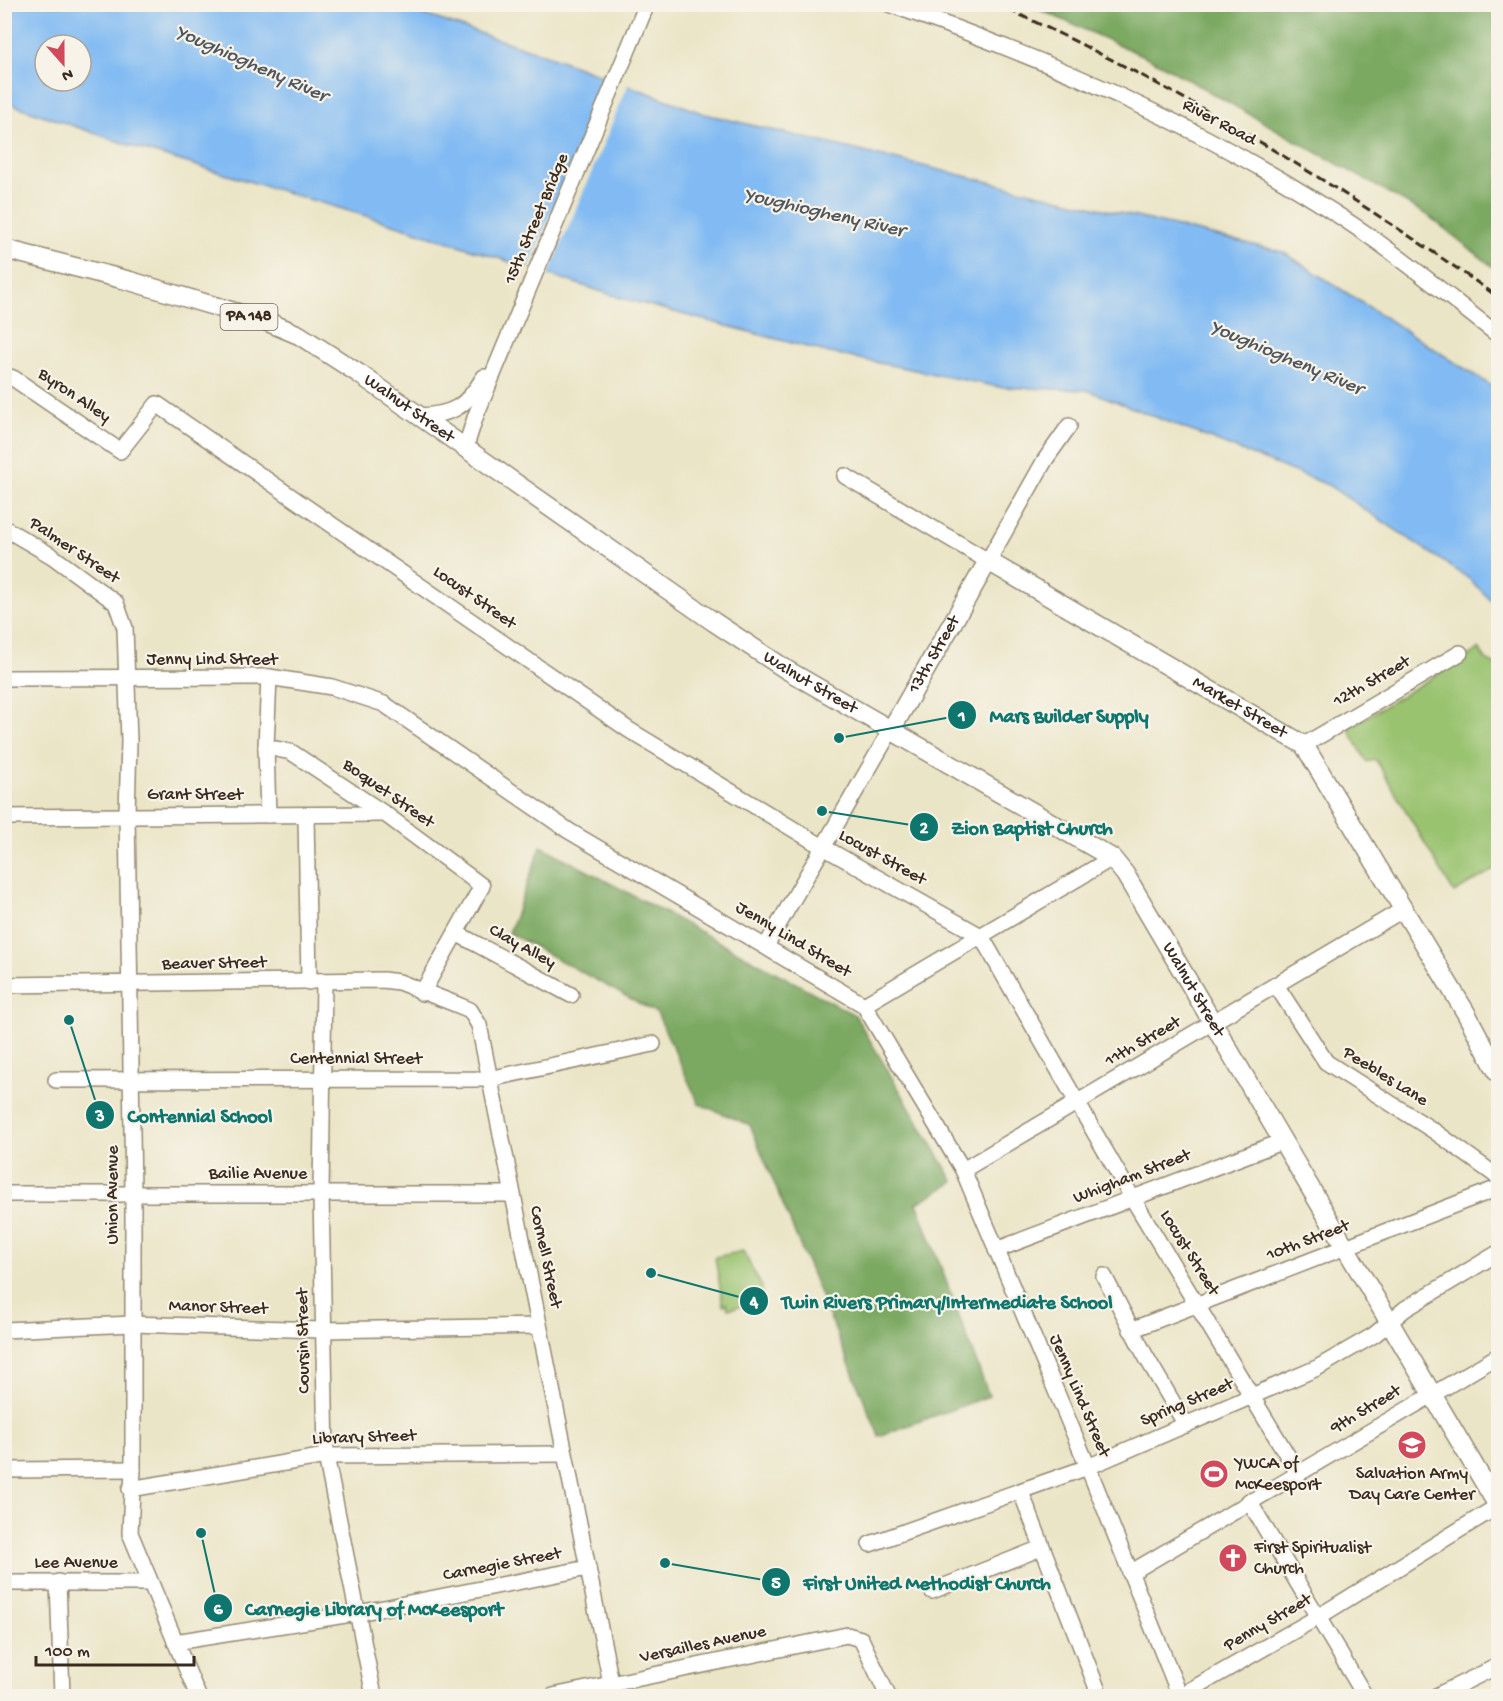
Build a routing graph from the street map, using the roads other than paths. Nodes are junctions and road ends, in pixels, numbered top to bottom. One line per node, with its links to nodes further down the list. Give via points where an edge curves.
1 (647, 4): 6 (street, 15th Street Bridge, via 511,330)
2 (889, 4): 4 (street, River Road, via 980,36 1195,131 1362,231)
3 (4, 249): 8 (main road, Walnut Street / PA 148, via 268,322 325,351)
4 (1498, 335)
5 (4, 375): 7 (street, Byron Alley, via 120,451)
6 (476, 401): 8 (street, via 442,414); 10 (street, 15th Street Bridge)
7 (157, 404): 26 (street, Locust Street, via 629,730)
8 (418, 416): 10 (main road, Walnut Street / PA 148)
9 (1069, 426): 13 (street, 13th Street, via 1045,460)
10 (465, 449): 18 (main road, Walnut Street / PA 148, via 714,622)
11 (845, 476): 13 (street, Market Street)
12 (4, 528): 17 (street, Palmer Street, via 52,556 116,603 125,628)
13 (988, 561): 18 (main road, 13th Street); 19 (main road, Market Street)
14 (1460, 653): 19 (street, 12th Street)
15 (269, 677): 17 (street, Jenny Lind Street); 20 (street); 31 (street, Jenny Lind Street, via 332,687 384,704 569,831)
16 (4, 678): 17 (street, Jenny Lind Street)
17 (127, 679): 21 (street, Union Avenue)
18 (891, 730): 26 (street, 13th Street); 27 (main road, Walnut Street / PA 148)
19 (1304, 745): 28 (main road, Market Street)
20 (266, 747): 22 (street, Boquet Street, via 291,752); 23 (street)
21 (127, 814): 23 (street, Grant Street); 25 (street, Grant Street); 33 (street, Union Avenue)
22 (385, 814): 24 (street, Grant Street); 29 (street, Boquet Street, via 482,886)
23 (268, 815): 24 (street, Grant Street)
24 (306, 815): 32 (street, Coursin Street)
25 (4, 817)
26 (823, 847): 30 (street, Locust Street); 31 (street, 13th Street)
27 (1112, 858): 30 (street); 39 (main road, Walnut Street / PA 148)
28 (1404, 909): 34 (street, 11th Street); 41 (main road, Market Street)
29 (456, 933): 36 (street); 37 (street, Clay Alley)
30 (981, 936): 38 (street); 46 (street, Locust Street)
31 (766, 946): 38 (street, Jenny Lind Street)
32 (316, 981): 33 (street, Beaver Street); 36 (street, Beaver Street, via 399,982); 43 (street, Coursin Street)
33 (129, 984): 35 (street, Beaver Street); 42 (street, Union Avenue)
34 (1276, 984): 39 (street, 11th Street); 49 (street, Peebles Lane, via 1326,1062)
35 (4, 985)
36 (422, 993): 44 (street, Cornell Street, via 470,1010 479,1025)
37 (571, 995)
38 (864, 1005): 48 (street, Jenny Lind Street)
39 (1212, 1024): 46 (street, 11th Street); 47 (main road, Walnut Street / PA 148)
40 (653, 1044): 44 (street, Centennial Street)
41 (1498, 1073)
42 (131, 1078): 43 (street, Centennial Street); 45 (street, Centennial Street); 53 (street, Union Avenue)
43 (322, 1078): 44 (street, Centennial Street); 51 (street, Coursin Street)
44 (489, 1078): 54 (street, Cornell Street)
45 (56, 1080)
46 (1078, 1102): 48 (street, 11th Street); 55 (street, Locust Street)
47 (1281, 1142): 55 (street, Whigham Street); 56 (main road, Walnut Street / PA 148)
48 (963, 1170): 57 (street, Jenny Lind Street)
49 (1498, 1177)
50 (1498, 1188): 56 (street, 10th Street)
51 (321, 1193): 53 (street, Bailie Avenue); 54 (street, Bailie Avenue); 65 (street, Coursin Street)
52 (4, 1194): 53 (street, Bailie Avenue)
53 (133, 1194): 62 (street, Union Avenue)
54 (512, 1194): 63 (street, Cornell Street)
55 (1133, 1199): 57 (street, Whigham Street); 60 (street, Locust Street)
56 (1345, 1247): 60 (street, 10th Street); 61 (main road, Walnut Street / PA 148)
57 (996, 1250): 73 (street, Jenny Lind Street)
58 (1498, 1253): 61 (street, Spring Street, via 1405,1309)
59 (1104, 1276): 66 (street)
60 (1198, 1304): 66 (street, 10th Street); 69 (street, Locust Street)
61 (1389, 1323): 68 (main road, Walnut Street / PA 148); 69 (street, Spring Street, via 1317,1368)
62 (132, 1324): 64 (street, Manor Street); 65 (street, Manor Street); 74 (street, Union Avenue)
63 (539, 1326): 65 (street, Manor Street); 71 (street, Cornell Street)
64 (4, 1330)
65 (322, 1330): 72 (street, Coursin Street)
66 (1131, 1330): 70 (street)
67 (1498, 1356): 68 (street, 9th Street)
68 (1432, 1394): 76 (street, 9th Street); 80 (main road, Walnut Street / PA 148)
69 (1252, 1396): 70 (street, Spring Street); 76 (street, Locust Street)
70 (1186, 1425): 73 (street, Spring Street)
71 (564, 1454): 72 (street, Library Street); 83 (street, Cornell Street)
72 (326, 1456): 77 (street, Library Street); 89 (street, Coursin Street)
73 (1088, 1467): 78 (street, Spring Street); 84 (street, Jenny Lind Street)
74 (133, 1469): 75 (street); 77 (street, Union Avenue)
75 (4, 1470)
76 (1298, 1473): 79 (street, 9th Street)
77 (130, 1489): 86 (street, Union Avenue, via 130,1533)
78 (1021, 1492): 81 (street, Spring Street); 82 (street)
79 (1249, 1502): 84 (street, 9th Street); 90 (street)
80 (1498, 1506): 90 (street, Penny Street)
81 (870, 1544)
82 (1041, 1548): 88 (street); 99 (street)
83 (588, 1568): 89 (street, Carnegie Street); 93 (street, Cornell Street)
84 (1130, 1573): 100 (street, Jenny Lind Street)
85 (58, 1582): 86 (street, Lee Avenue); 87 (street, Lee Avenue); 94 (street)
86 (149, 1582): 91 (street, Union Avenue)
87 (4, 1583)
88 (932, 1591)
89 (358, 1613): 91 (street, Carnegie Street); 96 (street, Coursin Street)
90 (1318, 1617): 100 (street, Penny Street); 101 (street)
91 (175, 1642): 95 (street, Union Avenue)
92 (1496, 1671): 102 (street)
93 (611, 1683): 97 (street, Versailles Avenue); 98 (street, Versailles Avenue, via 847,1635 861,1638)
94 (62, 1696)
95 (198, 1696)
96 (374, 1696)
97 (554, 1696)
98 (888, 1696)
99 (1100, 1696)
100 (1180, 1696)
101 (1365, 1696)
102 (1436, 1696)

